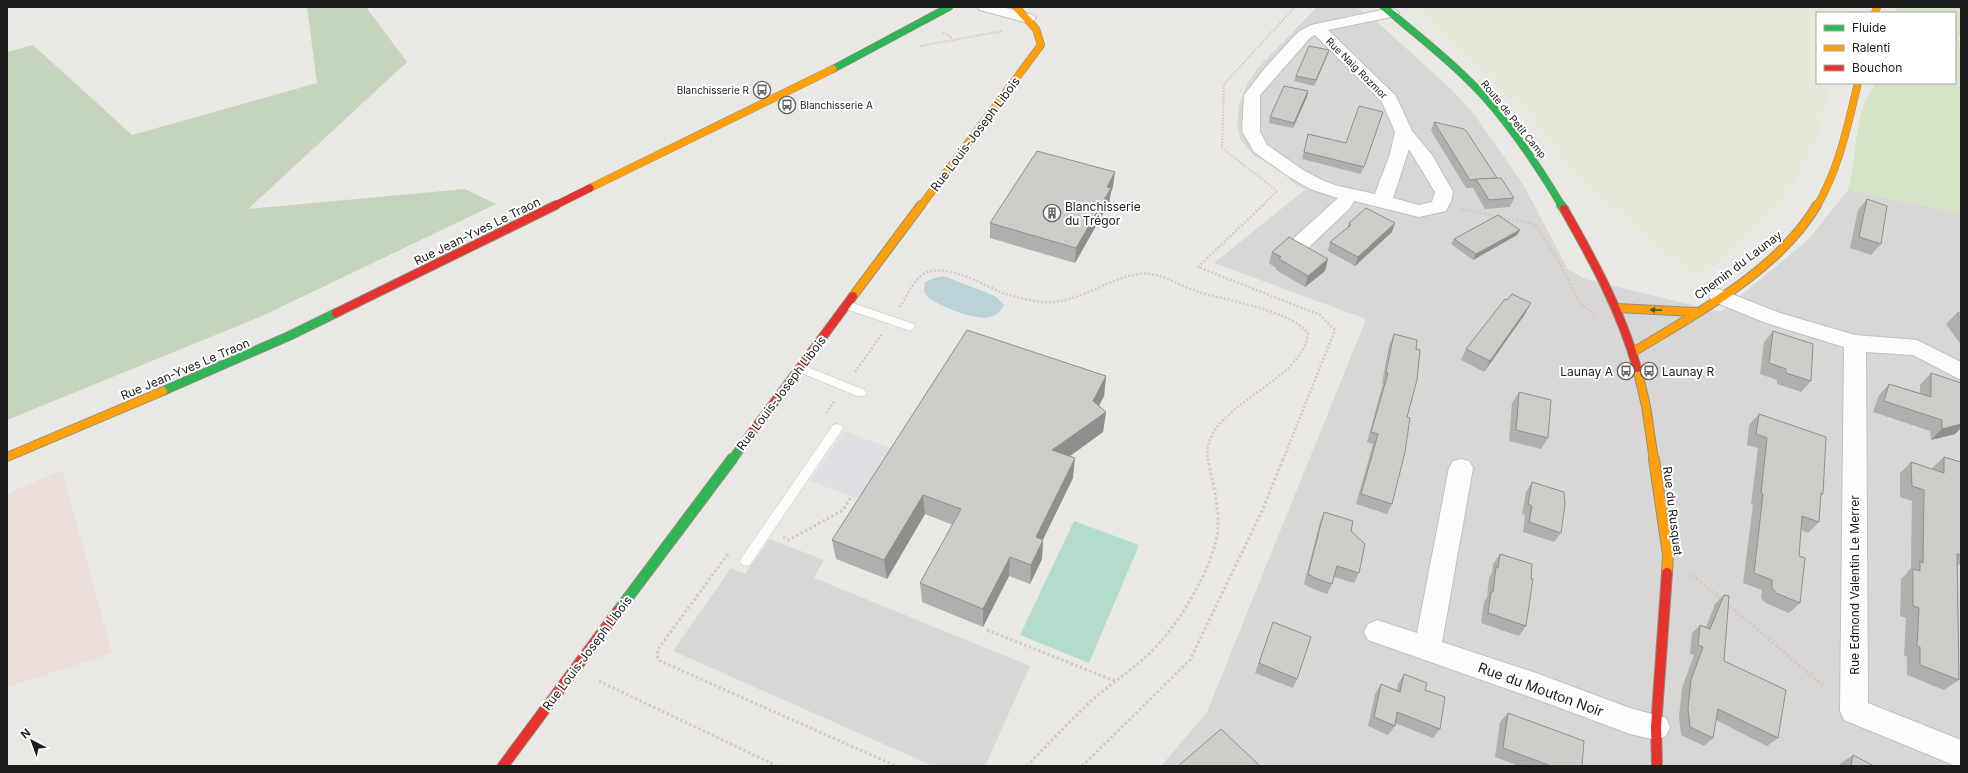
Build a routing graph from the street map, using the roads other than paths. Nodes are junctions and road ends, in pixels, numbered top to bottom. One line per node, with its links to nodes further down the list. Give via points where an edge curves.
1 (927, 7): 8 (street)
2 (949, 7): 8 (street, Rue Jean-Yves Le Traon)
3 (985, 7): 6 (street)
4 (1016, 7): 6 (street, Rue Louis-Joseph Libois)
5 (1388, 10): 7 (street, Rue Naig Rozmor); 14 (street, Route de Petit Camp, via 1468,80 1507,124 1540,168)
6 (1028, 18): 16 (street, Rue Louis-Joseph Libois, via 1041,36 1041,45)
7 (1317, 28): 10 (street, Rue Naig Rozmor, via 1390,100); 11 (street, Rue Naig Rozmor, via 1304,35 1252,95 1251,131 1260,148 1297,174 1317,185)
8 (892, 38): 26 (street, Rue Jean-Yves Le Traon, via 822,75 289,336)
9 (1858, 84): 15 (street, Chemin du Launay, via 1837,166 1811,217 1784,248)
10 (1404, 132): 12 (street, via 1400,154); 12 (street, Rue Naig Rozmor, via 1423,155 1444,192 1442,201 1439,207 1419,211)
11 (1350, 194): 12 (street, Rue Naig Rozmor); 13 (street, via 1343,204)
12 (1382, 200)
13 (1301, 243)
14 (1598, 268): 17 (street, Rue du Rusquet)
15 (1719, 296): 18 (street, Chemin du Launay); 20 (street, via 1773,318)
16 (847, 305): 19 (lane); 22 (street, Rue Louis-Joseph Libois)
17 (1617, 308): 18 (street, one-way to 17); 21 (street, Rue du Rusquet)
18 (1695, 312): 21 (street, Chemin du Launay)
19 (910, 327)
20 (1855, 343): 23 (street, via 1917,348); 32 (street, Rue Edmond Valentin Le Merrer, via 1854,711)
21 (1633, 352): 31 (street, Rue du Rusquet, via 1646,406 1668,555)
22 (800, 368): 24 (lane); 33 (street, Rue Louis-Joseph Libois)
23 (1961, 372)
24 (861, 393)
25 (837, 428): 28 (lane)
26 (7, 458)
27 (1461, 468): 30 (street)
28 (746, 561)
29 (1376, 632): 30 (street, Rue du Mouton Noir)
30 (1427, 650): 31 (street, Rue du Mouton Noir, via 1536,686 1630,721)
31 (1656, 726): 34 (street, Rue du Rusquet)
32 (1961, 754)
33 (502, 766)
34 (1657, 766)

